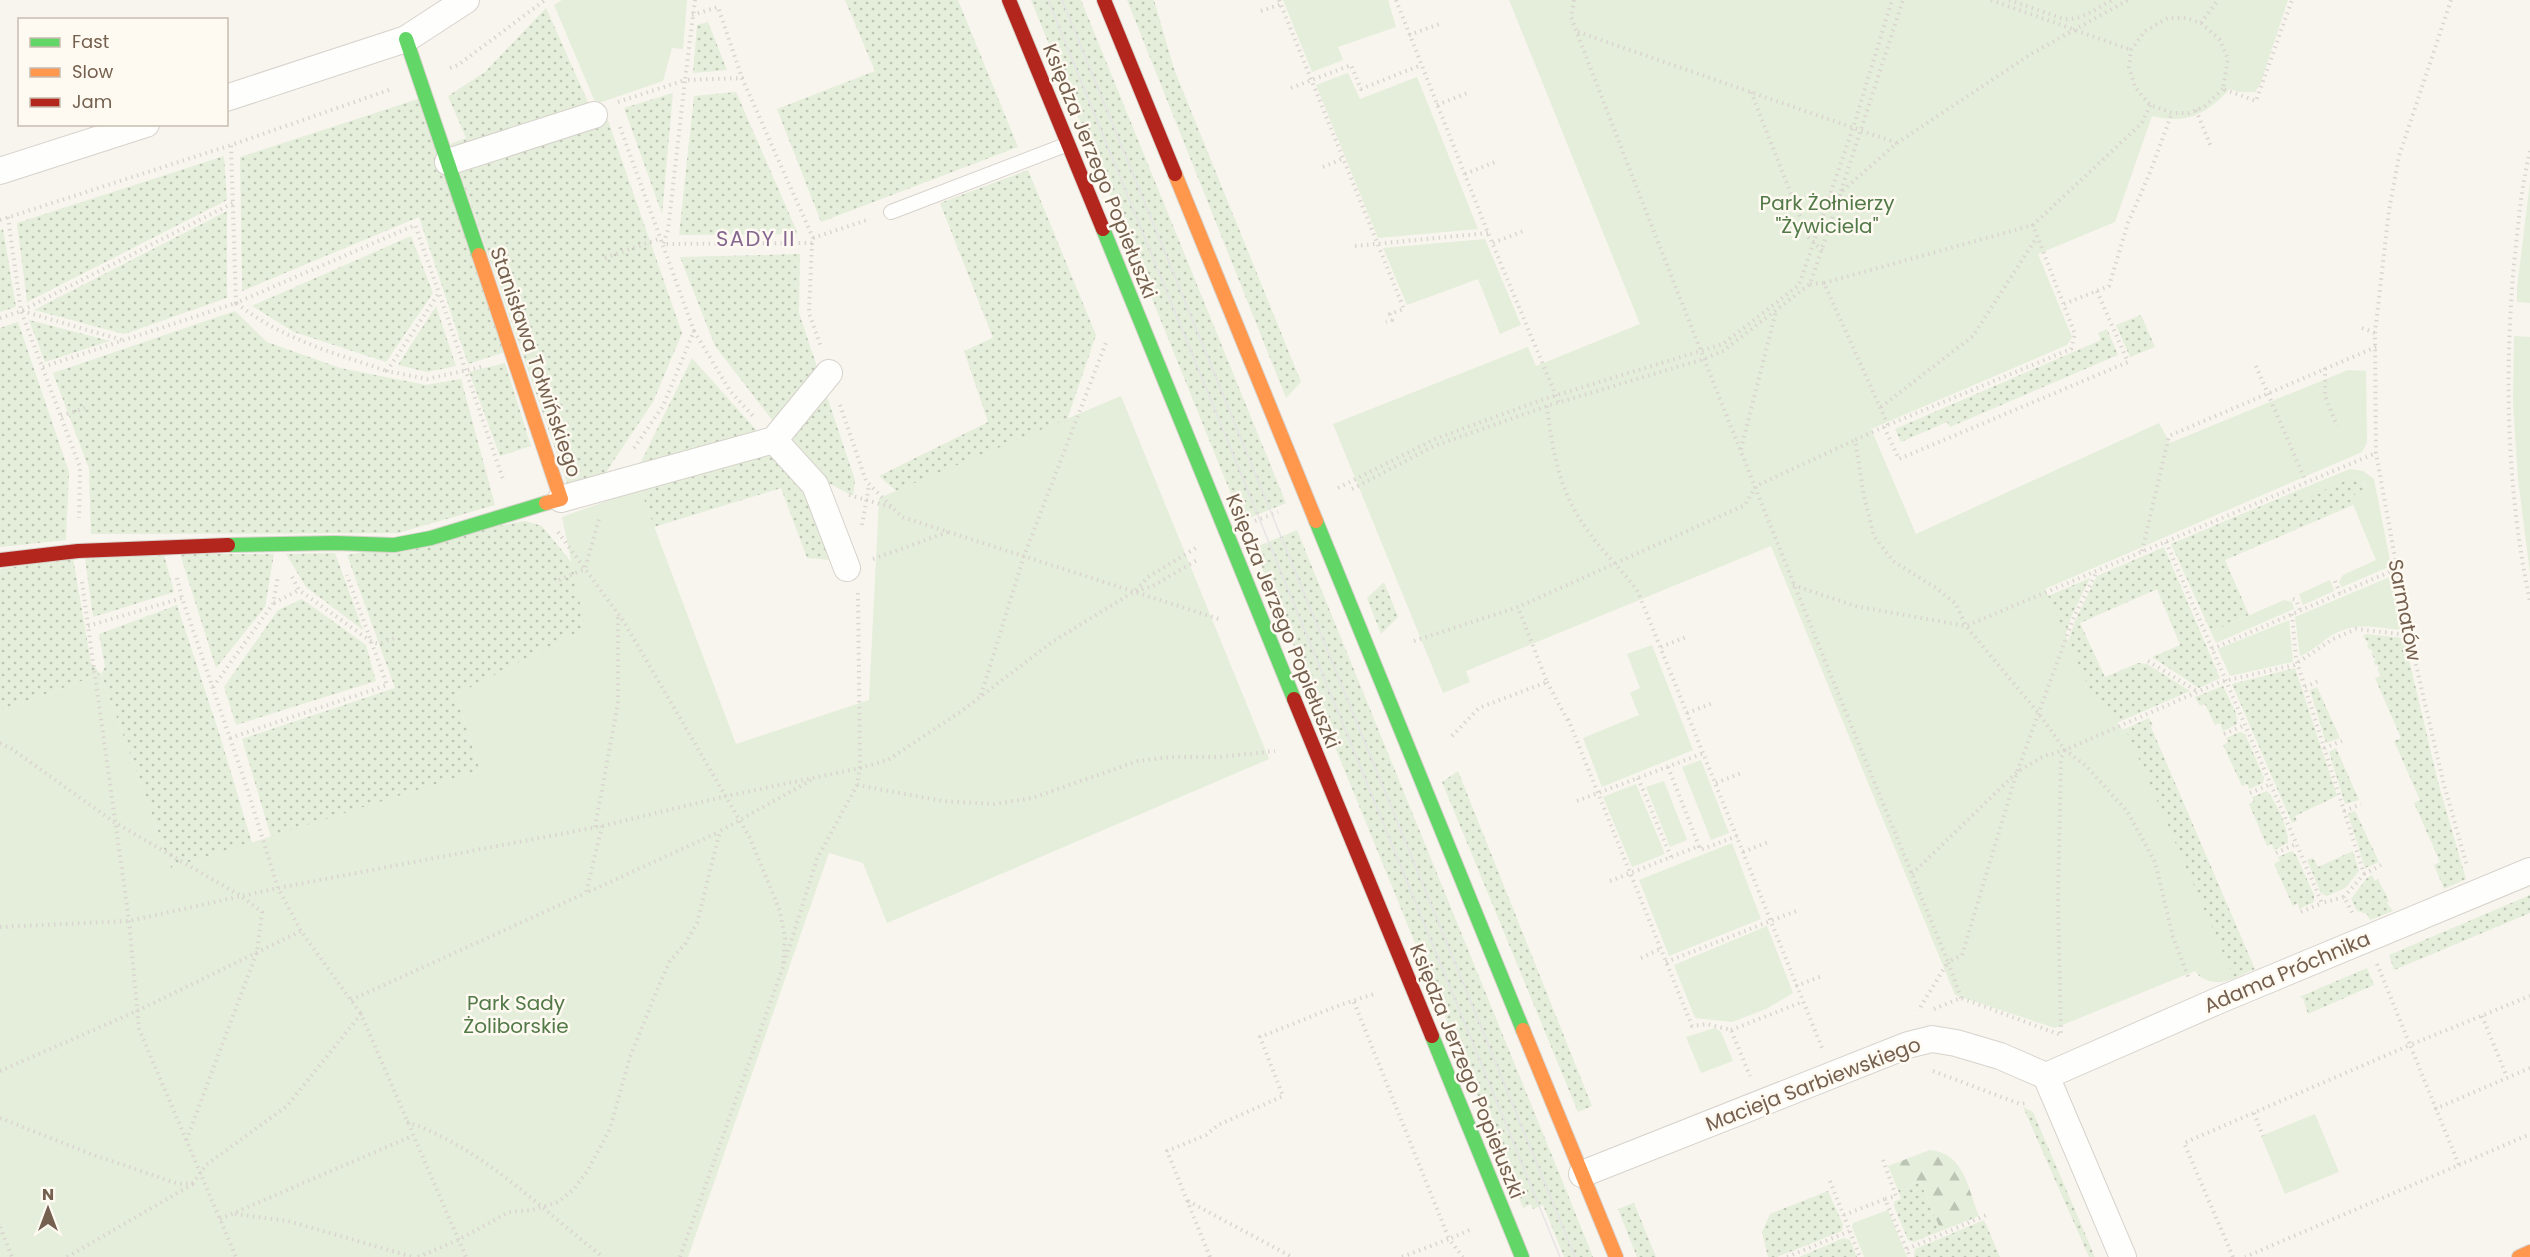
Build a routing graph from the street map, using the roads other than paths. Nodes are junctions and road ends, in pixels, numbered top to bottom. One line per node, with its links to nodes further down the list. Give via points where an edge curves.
1 (465, 0): 6 (street)
2 (1009, 0): 10 (main road, Księdza Jerzego Popiełuszki)
3 (1104, 0): 5 (main road)
4 (1112, 0): 5 (street)
5 (1118, 36): 21 (main road)
6 (406, 39): 7 (street); 11 (main road, Stanisława Tołwińskiego)
7 (228, 98)
8 (602, 110): 11 (street)
9 (140, 126): 12 (street)
10 (1068, 144): 13 (lane); 23 (main road, Księdza Jerzego Popiełuszki)
11 (448, 162): 16 (main road, Stanisława Tołwińskiego)
12 (0, 171)
13 (891, 212)
14 (829, 373): 15 (street)
15 (774, 440): 16 (street); 18 (street, via 815,485)
16 (561, 500): 17 (main road, Stanisława Tołwińskiego, via 430,538 394,544 335,543 281,549 168,546)
17 (0, 560)
18 (846, 568)
19 (2530, 871): 20 (street, Adama Próchnika)
20 (2046, 1076): 21 (street, Macieja Sarbiewskiego, via 2000,1056 1932,1039 1908,1045); 25 (street)
21 (1582, 1174): 24 (main road)
22 (2530, 1252): 26 (main road)
23 (1522, 1257)
24 (1616, 1257)
25 (2123, 1257)
26 (2519, 1257)

